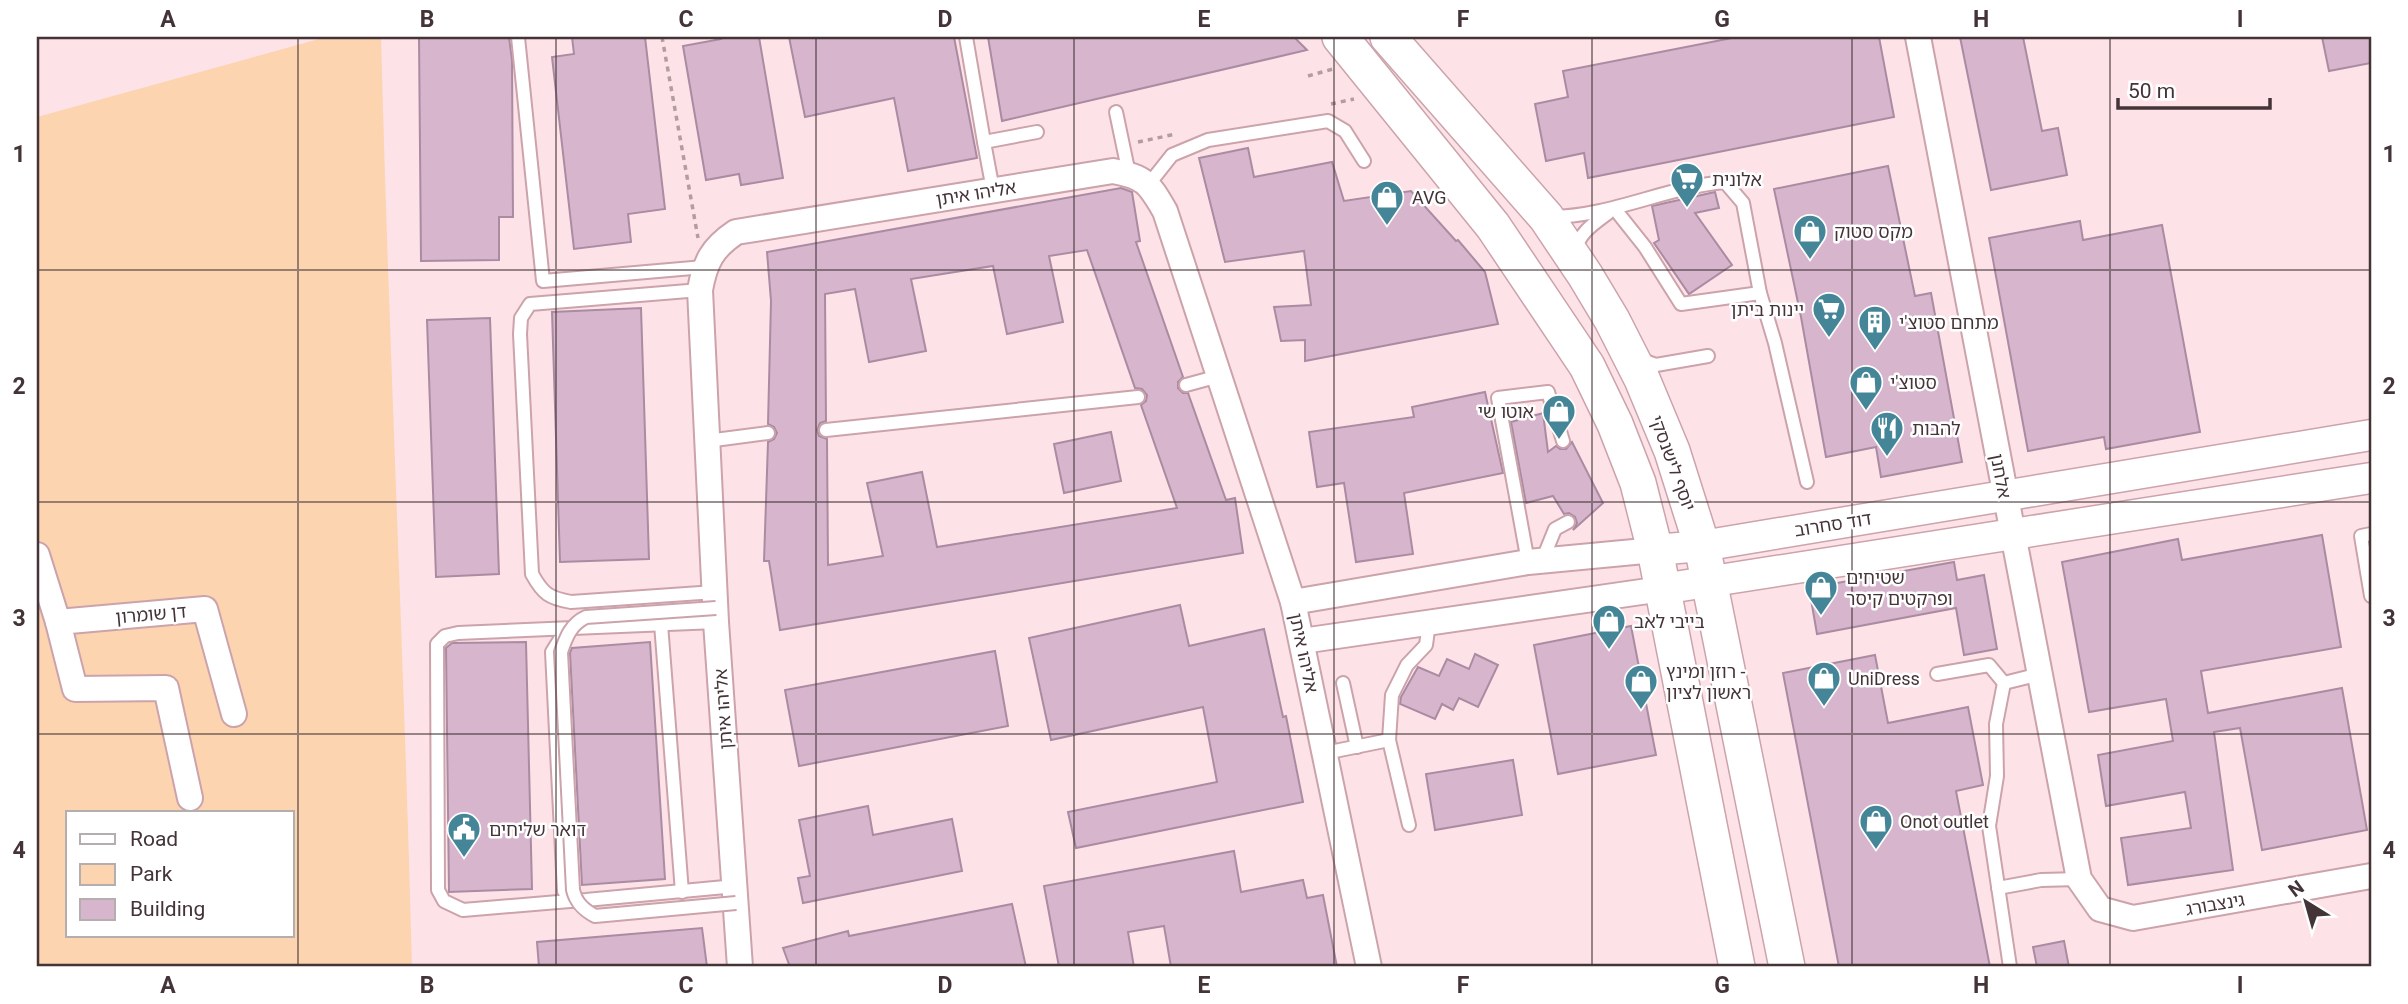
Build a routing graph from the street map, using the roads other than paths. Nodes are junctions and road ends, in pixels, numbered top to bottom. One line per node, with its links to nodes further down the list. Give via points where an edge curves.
1 (517, 37): 15 (lane, via 543,281)
2 (966, 37): 8 (lane)
3 (1340, 37): 36 (main road, via 1493,226 1587,366 1638,483)
4 (1388, 37): 13 (main road, יוסף לישנסקי)
5 (1918, 37): 31 (street, אלחנן)
6 (1115, 113): 10 (lane)
7 (1037, 132): 8 (lane)
8 (985, 142): 11 (lane)
9 (1364, 161): 10 (lane, via 1345,131 1328,121 1208,140 1172,155)
10 (1139, 179): 11 (street, אליהו איתן, via 1113,171); 20 (street, אליהו איתן, via 1165,211)
11 (993, 190): 15 (street, אליהו איתן, via 736,232 723,241)
12 (1614, 208): 13 (lane); 14 (lane, via 1577,244); 16 (lane, via 1681,303); 16 (lane, via 1725,181 1744,203)
13 (1546, 217): 14 (main road, יוסף לישנסקי)
14 (1576, 261): 17 (main road, יוסף לישנסקי)
15 (702, 278): 27 (street, אליהו איתן); 43 (lane, via 530,304 522,318 522,361 532,574 541,590 571,602)
16 (1760, 293): 30 (lane)
17 (1630, 356): 19 (lane, via 1656,365); 22 (main road, יוסף לישנסקי)
18 (1708, 356): 19 (lane)
19 (1677, 361): 22 (lane, via 1663,369)
20 (1219, 376): 21 (lane); 42 (street, אליהו איתן)
21 (1185, 385)
22 (1647, 391): 35 (main road, יוסף לישנסקי)
23 (1138, 397): 24 (lane)
24 (827, 430)
25 (768, 433): 27 (lane)
26 (2371, 435): 31 (street, דוד סחרוב)
27 (707, 441): 43 (street, אליהו איתן)
28 (1563, 441): 38 (lane, via 1548,392 1499,398)
29 (2371, 478): 34 (street)
30 (1807, 482)
31 (2004, 495): 34 (street, אלחנן); 35 (street, דוד סחרוב)
32 (1568, 522): 38 (lane, via 1555,529)
33 (2371, 534): 41 (lane, via 2361,536)
34 (2013, 536): 39 (street); 50 (street, אלחנן)
35 (1702, 545): 36 (street, דוד סחרוב); 39 (main road, יוסף לישנסקי)
36 (1655, 550): 38 (street, דוד סחרוב); 40 (main road)
37 (37, 555): 44 (street)
38 (1535, 562): 42 (street, דוד סחרוב)
39 (1709, 583): 40 (street); 69 (main road, יוסף לישנסקי)
40 (1662, 589): 45 (street); 68 (main road)
41 (2371, 596)
42 (1293, 602): 48 (street, אליהו איתן)
43 (716, 608): 46 (lane); 63 (street, אליהו איתן); 63 (lane, bridge, via 586,617 576,622 566,639 561,652 573,890 583,910 595,916)
44 (58, 622): 53 (street, דן שומרון, via 205,609); 57 (street, via 75,689 166,688)
45 (1429, 623): 48 (street); 54 (lane, via 1426,645 1407,665 1392,695)
46 (661, 624): 47 (lane); 62 (lane)
47 (573, 628): 64 (lane, via 552,652 564,891); 64 (lane, via 458,633 437,644 438,890 444,901 463,910)
48 (1302, 641): 56 (street, אליהו איתן)
49 (1937, 674): 52 (lane, via 1989,665)
50 (2040, 674): 52 (lane); 60 (street, אלחנן)
51 (1343, 683): 55 (lane)
52 (2004, 683): 61 (lane, via 1996,724 1997,776 1989,826)
53 (234, 714)
54 (1389, 740): 55 (lane); 58 (lane)
55 (1357, 747): 56 (lane)
56 (1325, 753): 67 (street, אליהו איתן)
57 (190, 798)
58 (1409, 825)
59 (2371, 876): 65 (street, גינצבורג, via 2133,918)
60 (2079, 879): 61 (lane); 65 (street, אלחנן)
61 (1998, 888): 70 (lane)
62 (682, 891): 63 (lane); 64 (lane)
63 (736, 895): 66 (street, אליהו איתן)
64 (570, 901)
65 (2101, 909)
66 (740, 967)
67 (1369, 967)
68 (1737, 967)
69 (1787, 967)
70 (2010, 967)

